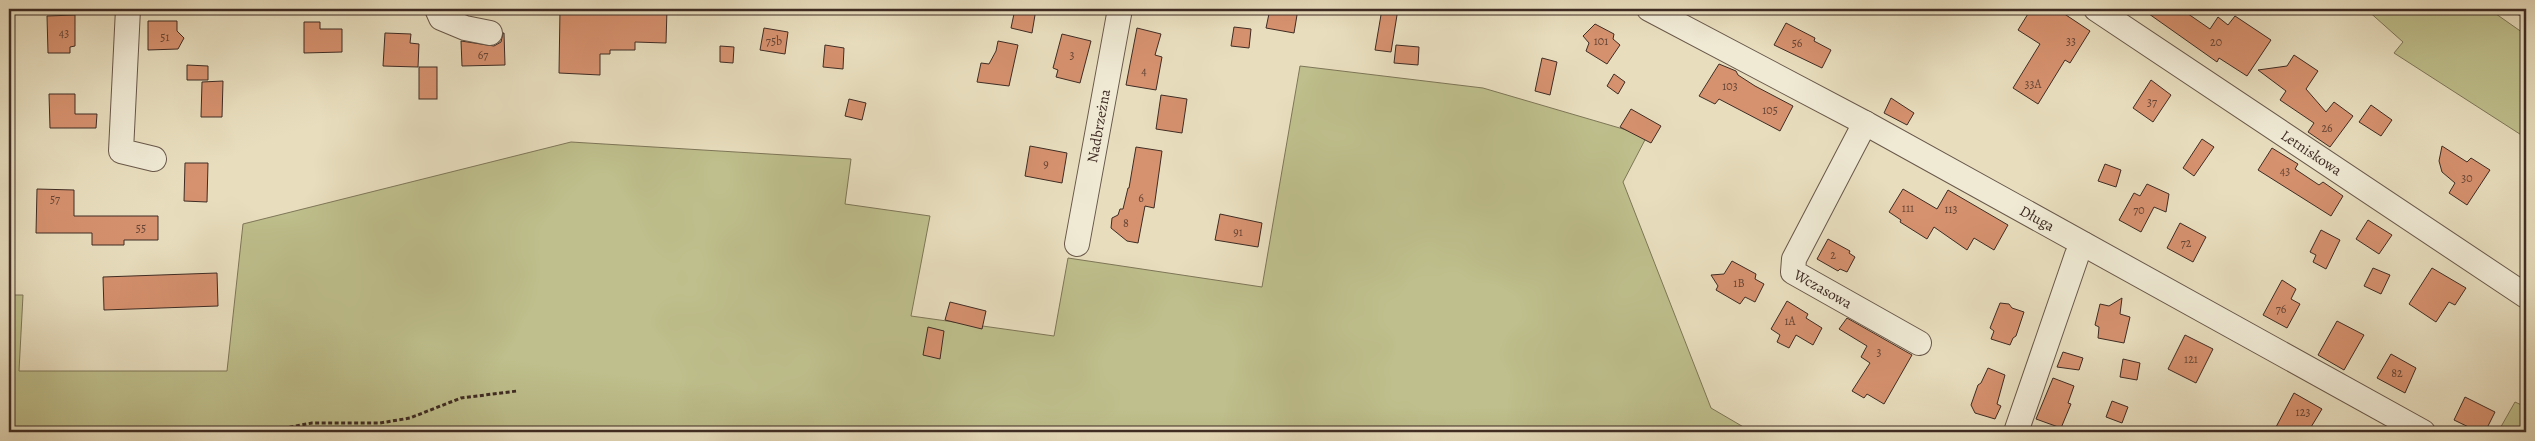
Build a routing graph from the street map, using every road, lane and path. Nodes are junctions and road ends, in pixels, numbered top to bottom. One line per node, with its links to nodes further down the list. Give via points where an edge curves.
1 (128, 9): 9 (street, via 121,151)
2 (428, 9): 3 (street)
3 (437, 9): 7 (street, via 441,18 465,28)
4 (1120, 9): 10 (street, Nadbrzeżna)
5 (1648, 9): 8 (street, Długa)
6 (2096, 9): 12 (street, Letniskowa)
7 (490, 33)
8 (1865, 123): 11 (street, Długa); 13 (street, Wczasowa, via 1794,260 1793,272)
9 (154, 159)
10 (1077, 244)
11 (2083, 244): 18 (street); 19 (street, Długa)
12 (2526, 296)
13 (1919, 343)
14 (517, 391): 17 (path, via 461,398 410,418 380,422 312,422)
15 (9, 430): 16 (path)
16 (15, 432)
17 (264, 432)
18 (2016, 432)
19 (2423, 432)

